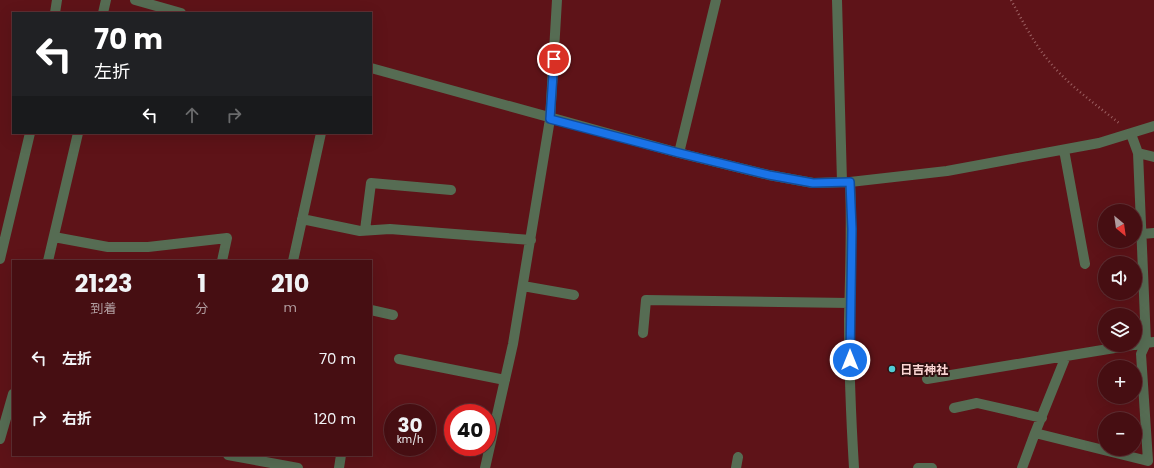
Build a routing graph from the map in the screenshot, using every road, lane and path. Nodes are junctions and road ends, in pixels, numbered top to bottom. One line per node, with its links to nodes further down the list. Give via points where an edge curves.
1 (57, 0): 8 (street)
2 (106, 0): 9 (street)
3 (137, 0): 10 (street)
4 (557, 0): 12 (street)
5 (716, 0): 19 (street)
6 (837, 0): 22 (street)
7 (1011, 0): 17 (path, via 1047,60 1070,84)
8 (55, 12)
9 (103, 12)
10 (178, 12)
11 (372, 68): 12 (street)
12 (550, 119): 19 (street); 30 (street)
13 (1154, 126): 17 (street)
14 (30, 134): 31 (street)
15 (78, 134): 29 (street)
16 (321, 134): 25 (street)
17 (1131, 134): 18 (street); 20 (street)
18 (1064, 150): 22 (street, via 947,171); 35 (street)
19 (679, 153): 22 (street, via 784,178 813,183)
20 (1138, 154): 21 (street); 24 (street)
21 (1154, 157)
22 (846, 182): 38 (street, via 852,229)
23 (451, 190): 26 (street, via 371,183)
24 (1140, 204)
25 (302, 219): 26 (street); 34 (street)
26 (364, 230): 30 (street)
27 (1154, 233): 28 (street)
28 (1142, 234): 42 (street)
29 (54, 237): 32 (street); 33 (street, via 108,247 148,247 227,238)
30 (531, 240): 36 (street)
31 (0, 259)
32 (48, 260)
33 (222, 260)
34 (293, 260)
35 (1085, 264)
36 (523, 286): 37 (street); 47 (street)
37 (574, 295)
38 (850, 303): 41 (street, via 646,300); 60 (street, via 850,400)
39 (372, 310): 40 (street)
40 (393, 315)
41 (643, 333)
42 (1150, 342): 51 (street, via 1141,354 1148,461)
43 (1098, 351): 44 (street)
44 (1066, 356): 46 (street); 50 (street)
45 (399, 359): 47 (street)
46 (927, 379)
47 (505, 380): 58 (street)
48 (12, 397): 52 (street)
49 (954, 408): 50 (street, via 977,403)
50 (1042, 418): 51 (street)
51 (1035, 433): 63 (street)
52 (0, 439)
53 (233, 456): 56 (street)
54 (341, 456): 57 (street)
55 (738, 457): 59 (street)
56 (298, 468)
57 (339, 468)
58 (485, 468)
59 (736, 468)
60 (854, 468)
61 (918, 468): 62 (street)
62 (932, 468)
63 (1022, 468)

